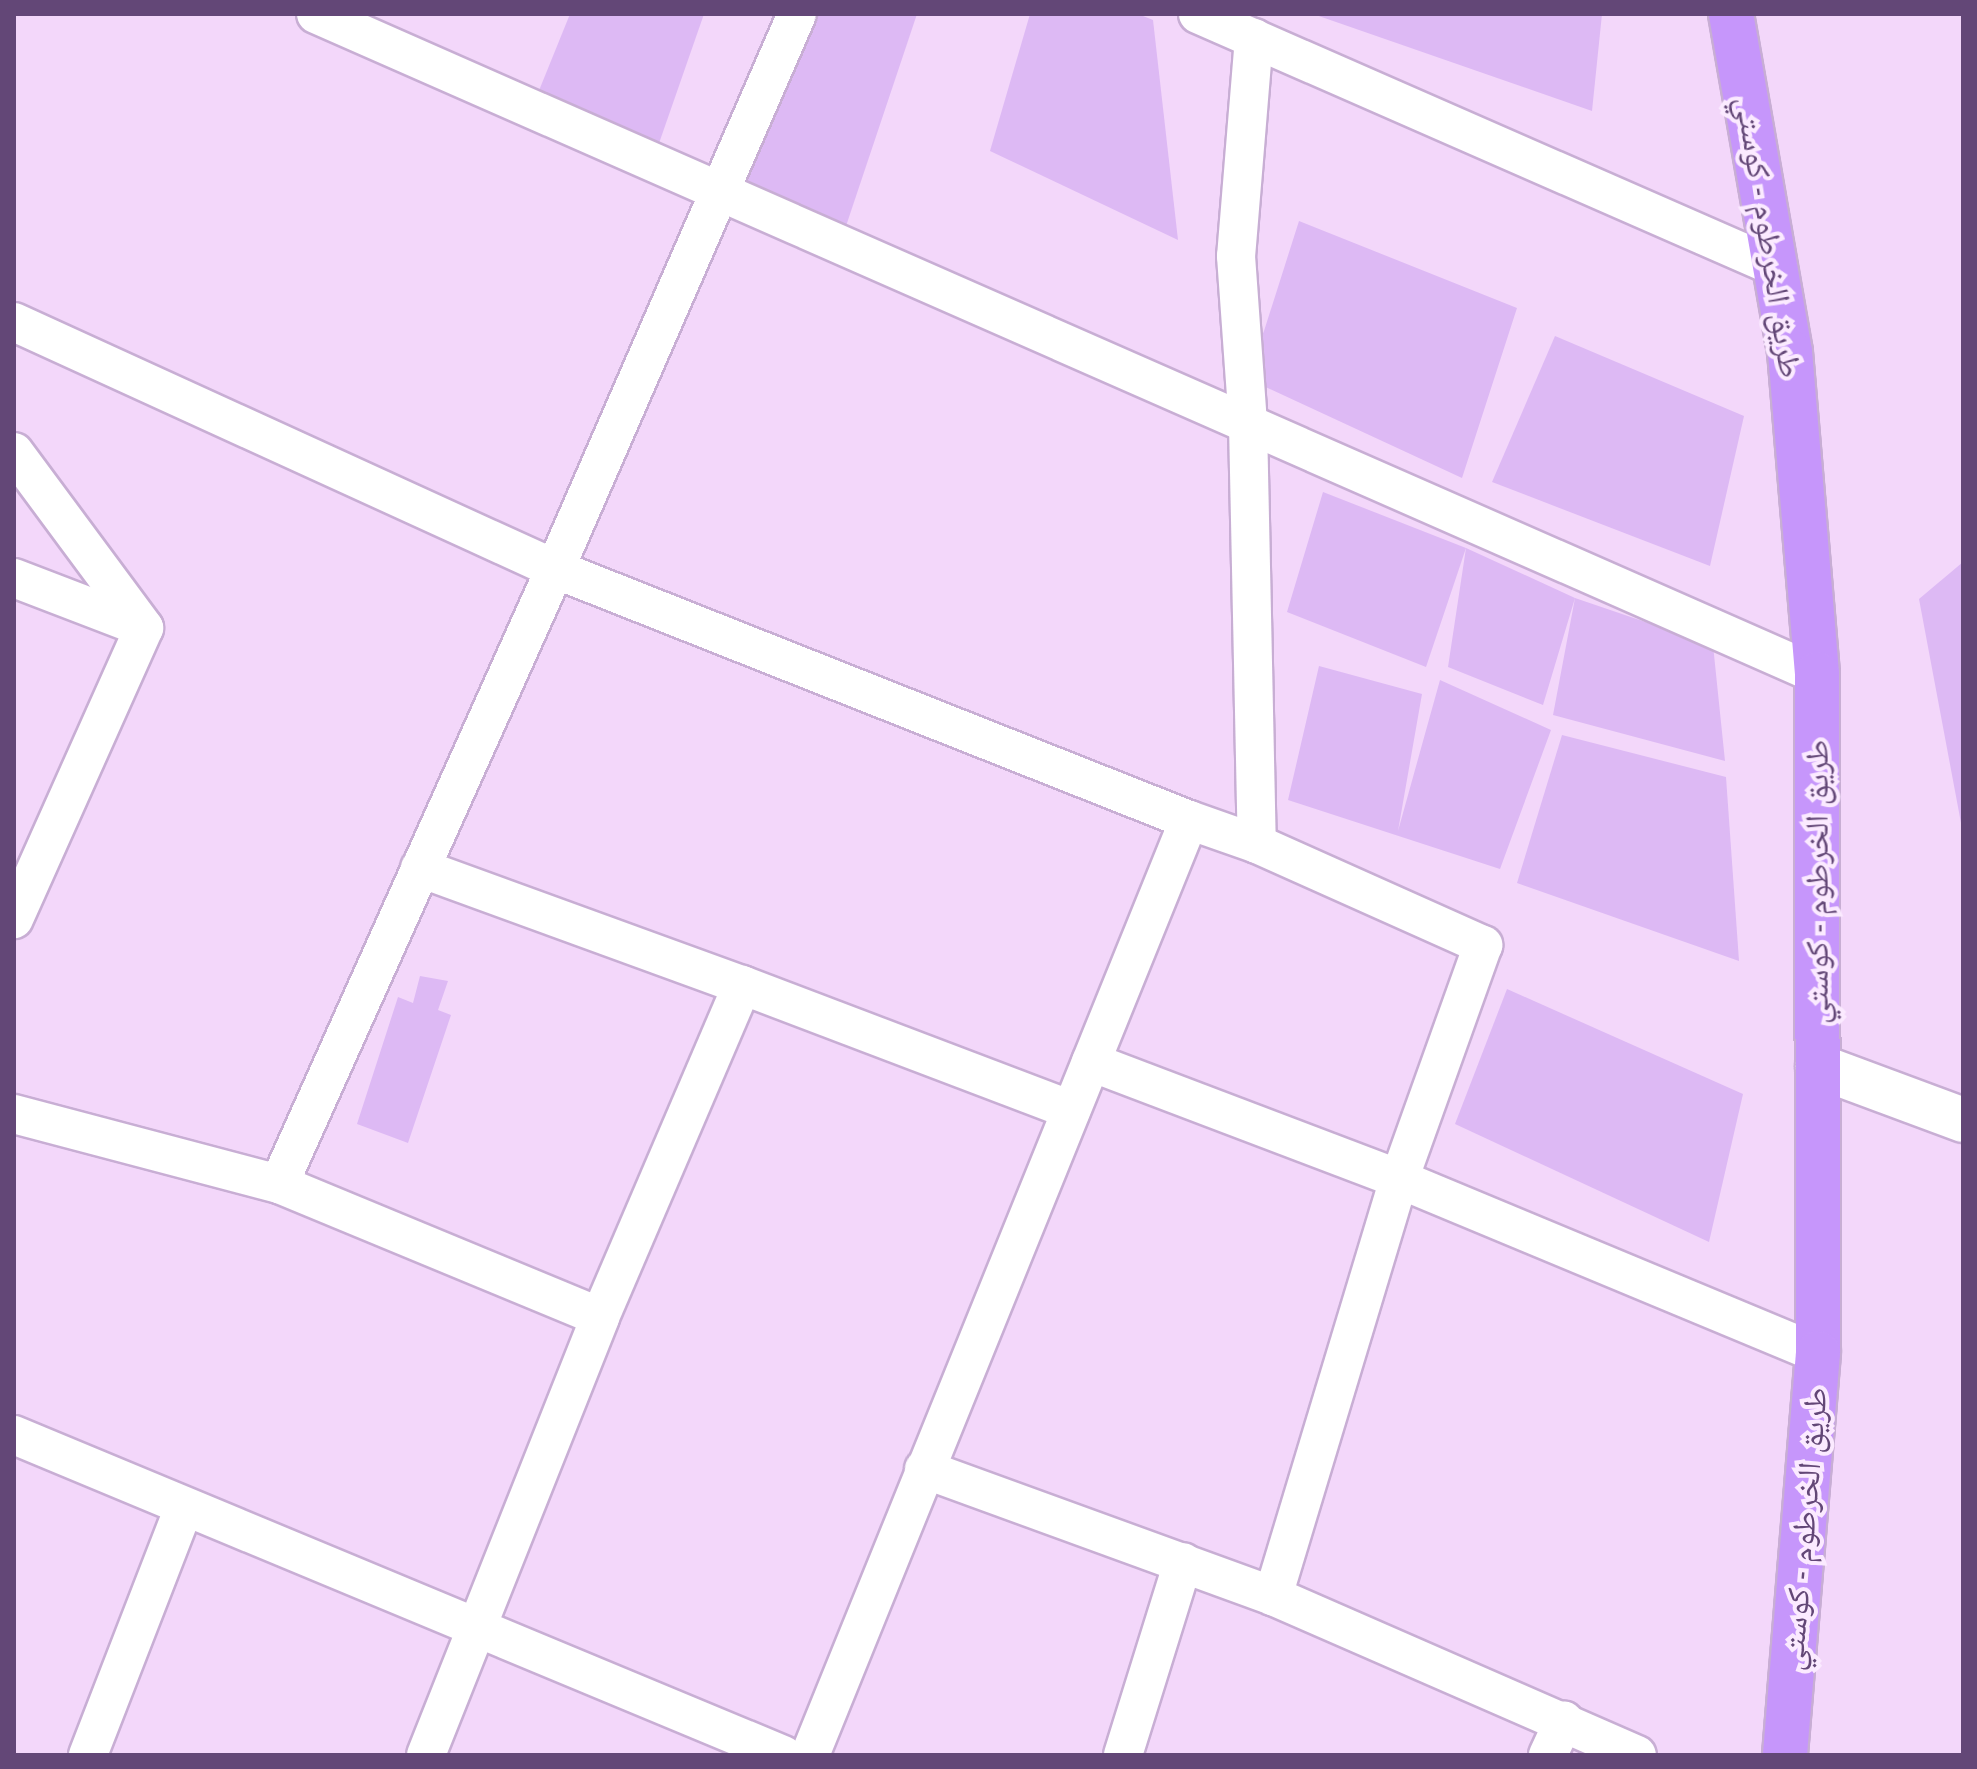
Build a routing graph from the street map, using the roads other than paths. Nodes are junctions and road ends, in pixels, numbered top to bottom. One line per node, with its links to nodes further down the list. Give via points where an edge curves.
1 (316, 14): 6 (street)
2 (797, 14): 6 (street)
3 (1198, 14): 5 (street)
4 (1731, 14): 7 (highway, طريق الخرطوم - كوستي)
5 (1254, 38): 7 (street); 9 (street, via 1236,256)
6 (719, 193): 9 (street); 11 (street)
7 (1778, 268): 14 (highway, طريق الخرطوم - كوستي)
8 (14, 322): 11 (street)
9 (1248, 424): 14 (street); 16 (street)
10 (14, 452): 13 (street)
11 (555, 569): 15 (street); 17 (street)
12 (14, 578): 13 (street)
13 (144, 628): 18 (street)
14 (1817, 674): 22 (highway, طريق الخرطوم - كوستي)
15 (1189, 820): 16 (street); 21 (street)
16 (1257, 844): 26 (street, via 1483,945)
17 (420, 868): 20 (street); 27 (street)
18 (21, 880): 19 (street)
19 (14, 919)
20 (742, 985): 23 (street); 28 (street)
21 (1091, 1062): 23 (street); 26 (street)
22 (1818, 1066): 25 (street); 29 (highway, طريق الخرطوم - كوستي)
23 (1071, 1110): 31 (street)
24 (14, 1114): 27 (street)
25 (1963, 1120)
26 (1399, 1179): 29 (street); 34 (street)
27 (279, 1184): 28 (street)
28 (600, 1317): 35 (street)
29 (1818, 1353): 43 (highway, طريق الخرطوم - كوستي)
30 (14, 1435): 32 (street)
31 (924, 1469): 33 (street); 40 (street)
32 (184, 1508): 35 (street); 37 (street)
33 (1183, 1562): 34 (street); 41 (street)
34 (1273, 1596): 36 (street)
35 (477, 1630): 38 (street); 39 (street)
36 (1556, 1738): 42 (street)
37 (98, 1752)
38 (426, 1755)
39 (783, 1755)
40 (810, 1755)
41 (1123, 1755)
42 (1637, 1755)
43 (1785, 1755)

